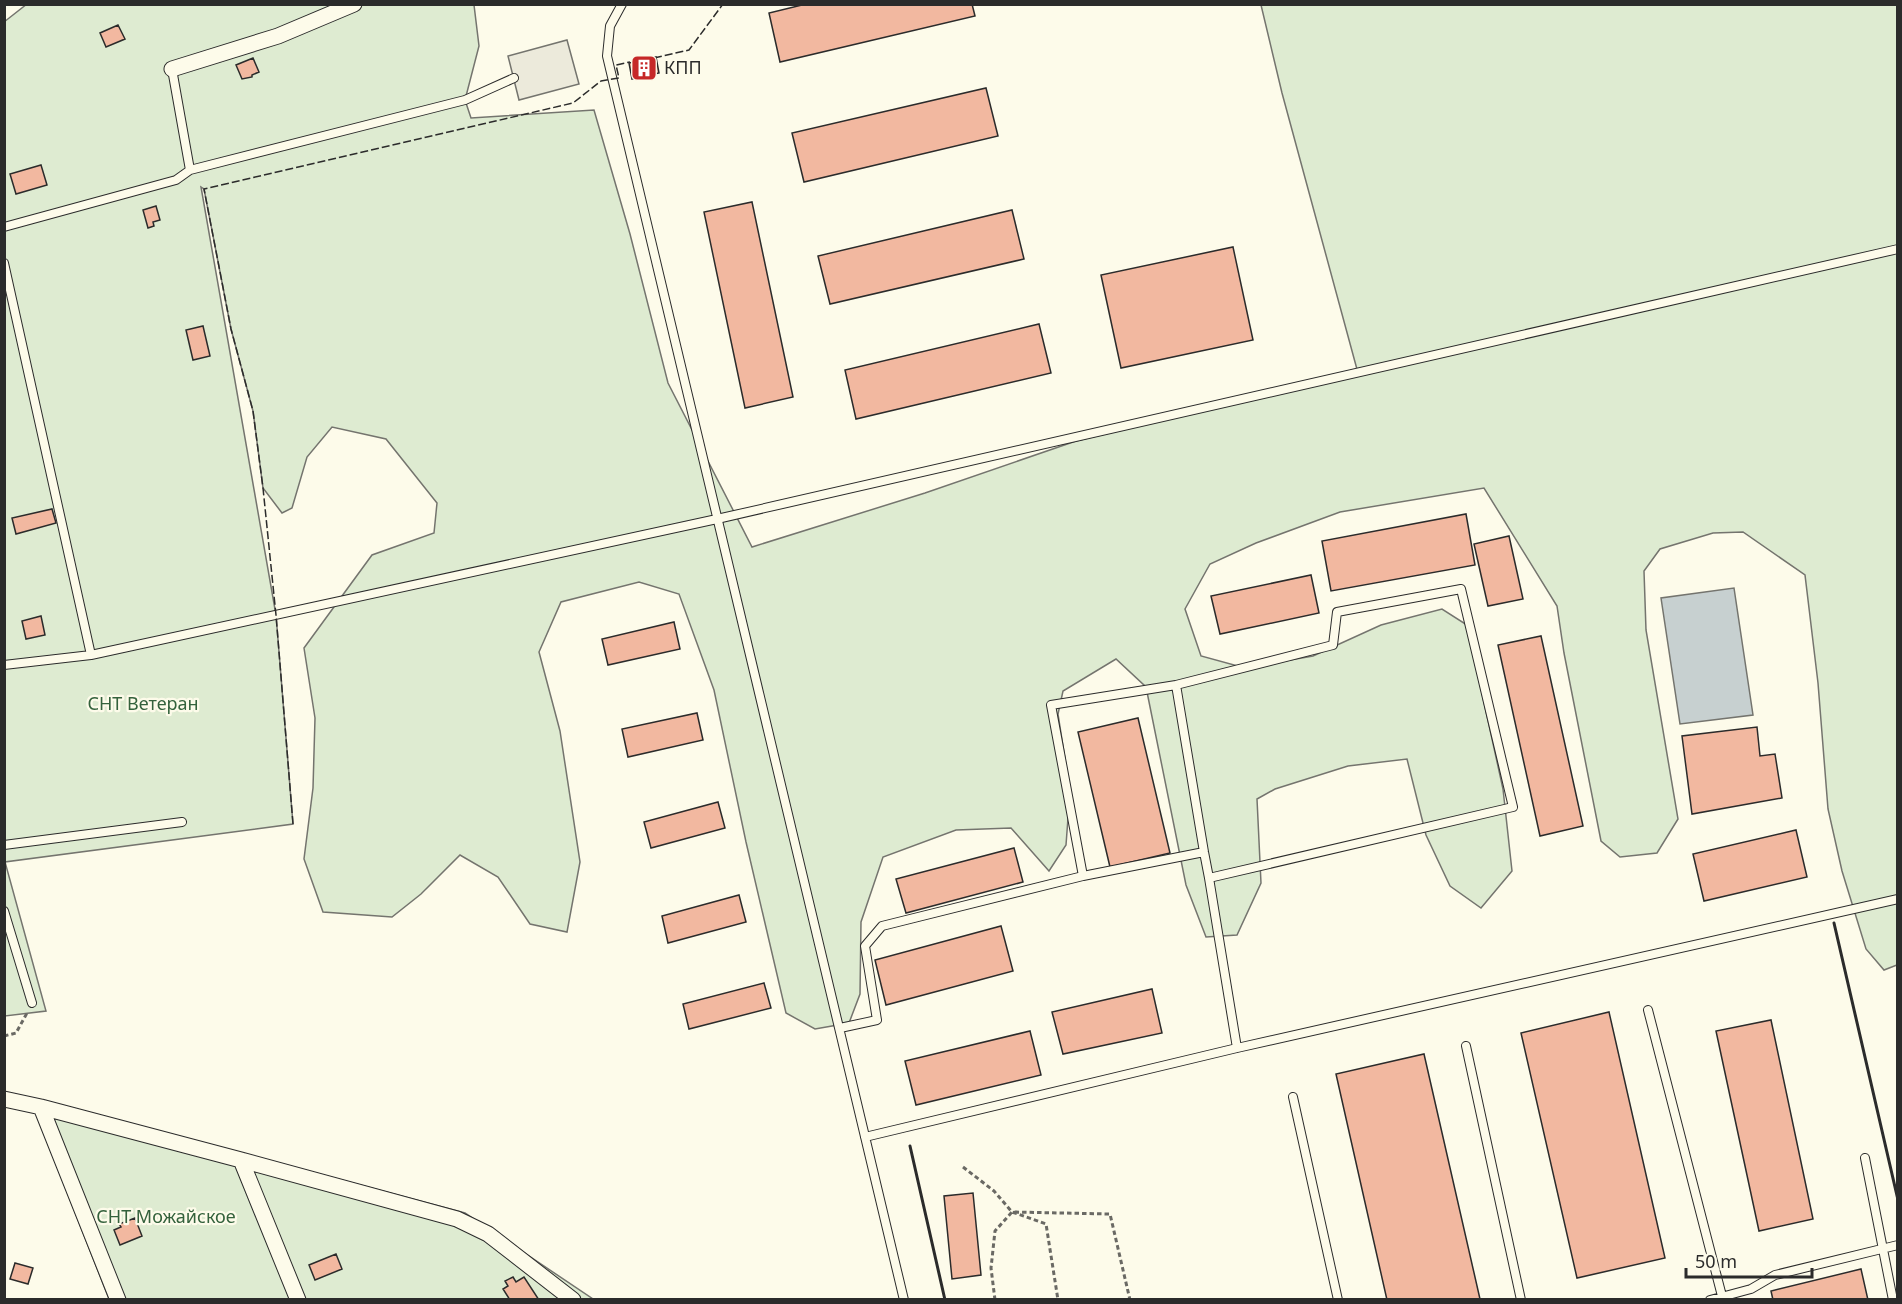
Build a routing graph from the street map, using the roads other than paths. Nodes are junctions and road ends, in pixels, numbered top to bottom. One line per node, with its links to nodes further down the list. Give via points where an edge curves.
1 (354, 4): 3 (street, via 278,36)
2 (622, 4): 9 (lane, via 610,26 607,56)
3 (172, 69): 5 (lane)
4 (514, 78): 5 (lane, via 465,100)
5 (190, 170): 6 (lane, via 176,180)
6 (4, 227)
7 (1898, 249): 9 (lane)
8 (4, 263): 10 (lane)
9 (717, 519): 10 (lane); 22 (lane)
10 (91, 655): 11 (lane)
11 (4, 665)
12 (1176, 685): 15 (lane); 16 (lane, via 1051,705); 17 (lane, via 1333,645 1336,612 1461,589 1513,807)
13 (182, 822): 14 (lane)
14 (4, 845)
15 (1204, 852): 16 (lane); 17 (lane)
16 (1083, 876): 22 (lane, via 882,926 865,946 877,1020)
17 (1209, 878): 24 (lane)
18 (1898, 899): 24 (lane)
19 (4, 911): 20 (lane)
20 (32, 1004)
21 (1648, 1010): 34 (lane)
22 (840, 1028): 28 (lane)
23 (1466, 1046): 40 (lane)
24 (1238, 1048): 28 (lane)
25 (1293, 1097): 39 (lane)
26 (4, 1100): 27 (street)
27 (41, 1107): 30 (street); 35 (street)
28 (865, 1137): 38 (lane)
29 (1864, 1158): 32 (lane)
30 (242, 1160): 33 (street, via 457,1219 488,1234); 36 (street)
31 (1898, 1245): 32 (lane)
32 (1884, 1249): 34 (lane, via 1775,1275 1751,1289); 42 (lane)
33 (556, 1295): 37 (street)
34 (1723, 1298): 41 (lane)
35 (118, 1299)
36 (298, 1299)
37 (573, 1299)
38 (904, 1299)
39 (1338, 1299)
40 (1521, 1299)
41 (1710, 1299)
42 (1893, 1299)

